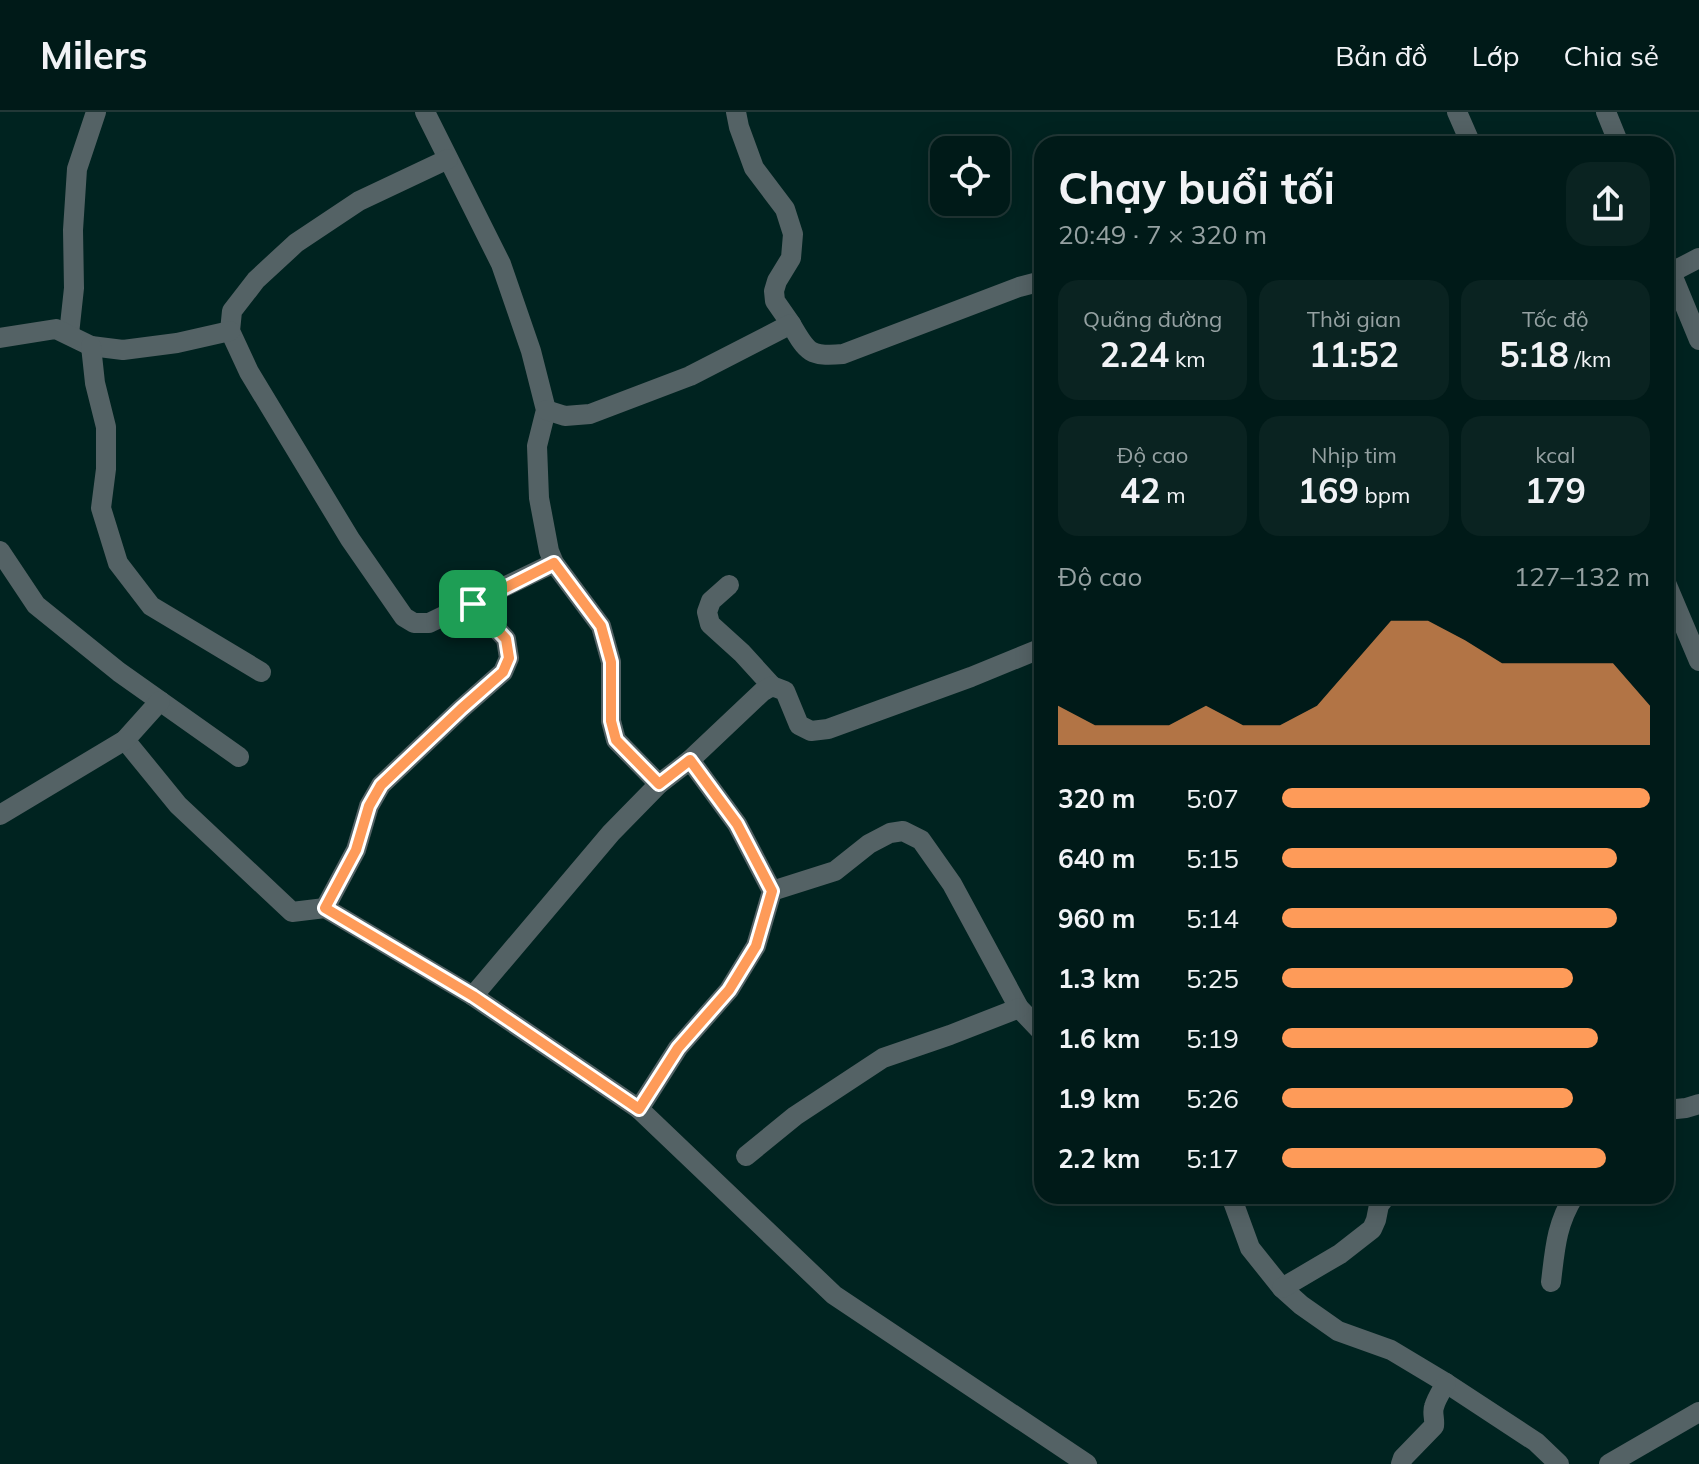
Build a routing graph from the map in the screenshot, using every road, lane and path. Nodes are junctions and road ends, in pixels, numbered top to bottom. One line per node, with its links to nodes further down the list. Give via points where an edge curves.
1 (96, 112): 15 (street, via 77,169)
2 (425, 112): 8 (street)
3 (736, 112): 13 (street, via 754,168 785,209 793,234 791,258 774,291)
4 (1457, 112): 6 (street)
5 (1606, 112): 7 (street)
6 (1468, 136)
7 (1616, 136)
8 (448, 159): 14 (street, via 359,201 296,243 232,311); 19 (street, via 501,264)
9 (1699, 258): 10 (street)
10 (1674, 267)
11 (1034, 283): 13 (street, via 843,354 811,353)
12 (1674, 283): 17 (street)
13 (791, 324): 19 (street, via 690,376 590,414 565,416)
14 (230, 331): 18 (street, via 123,350); 24 (street, via 249,372 350,539 404,617 429,623)
15 (69, 334): 16 (street, via 56,329); 18 (street)
16 (0, 338)
17 (1699, 340)
18 (91, 346): 27 (street, via 106,427 101,508 118,563 151,606)
19 (546, 410): 21 (street, via 537,446 539,498)
20 (0, 551): 29 (street, via 36,605)
21 (554, 563): 24 (street); 33 (street, via 601,626 611,662 616,740)
22 (729, 585): 28 (street, via 711,601 710,624)
23 (1674, 602): 26 (street)
24 (473, 604): 36 (street, via 506,639 509,658 503,672 381,785 356,850)
25 (1034, 651): 28 (street, via 828,729 811,731 799,725 785,691)
26 (1699, 661)
27 (261, 672)
28 (772, 686): 32 (street)
29 (160, 701): 30 (street); 31 (street)
30 (125, 740): 34 (street); 36 (street, via 178,805 292,912)
31 (239, 757)
32 (690, 760): 33 (street); 35 (street, via 737,824)
33 (659, 784): 37 (street)
34 (0, 815)
35 (772, 891): 38 (street, via 835,871 869,844 903,831 921,840 952,884); 41 (street, via 756,946)
36 (325, 908): 37 (street)
37 (473, 996): 41 (street)
38 (1019, 1008): 39 (street); 43 (street, via 883,1058 795,1116)
39 (1034, 1024)
40 (1699, 1104): 42 (street)
41 (639, 1109): 51 (street, via 834,1295)
42 (1674, 1109)
43 (746, 1156)
44 (1234, 1204): 48 (street, via 1250,1248)
45 (1380, 1204): 48 (street, via 1372,1229)
46 (1569, 1204): 47 (street, via 1556,1235)
47 (1551, 1282)
48 (1282, 1288): 49 (street, via 1338,1331 1391,1350)
49 (1446, 1383): 52 (street, via 1434,1406 1434,1426); 53 (street, via 1536,1442)
50 (1699, 1412): 54 (street)
51 (1087, 1464)
52 (1401, 1464)
53 (1559, 1464)
54 (1609, 1464)

